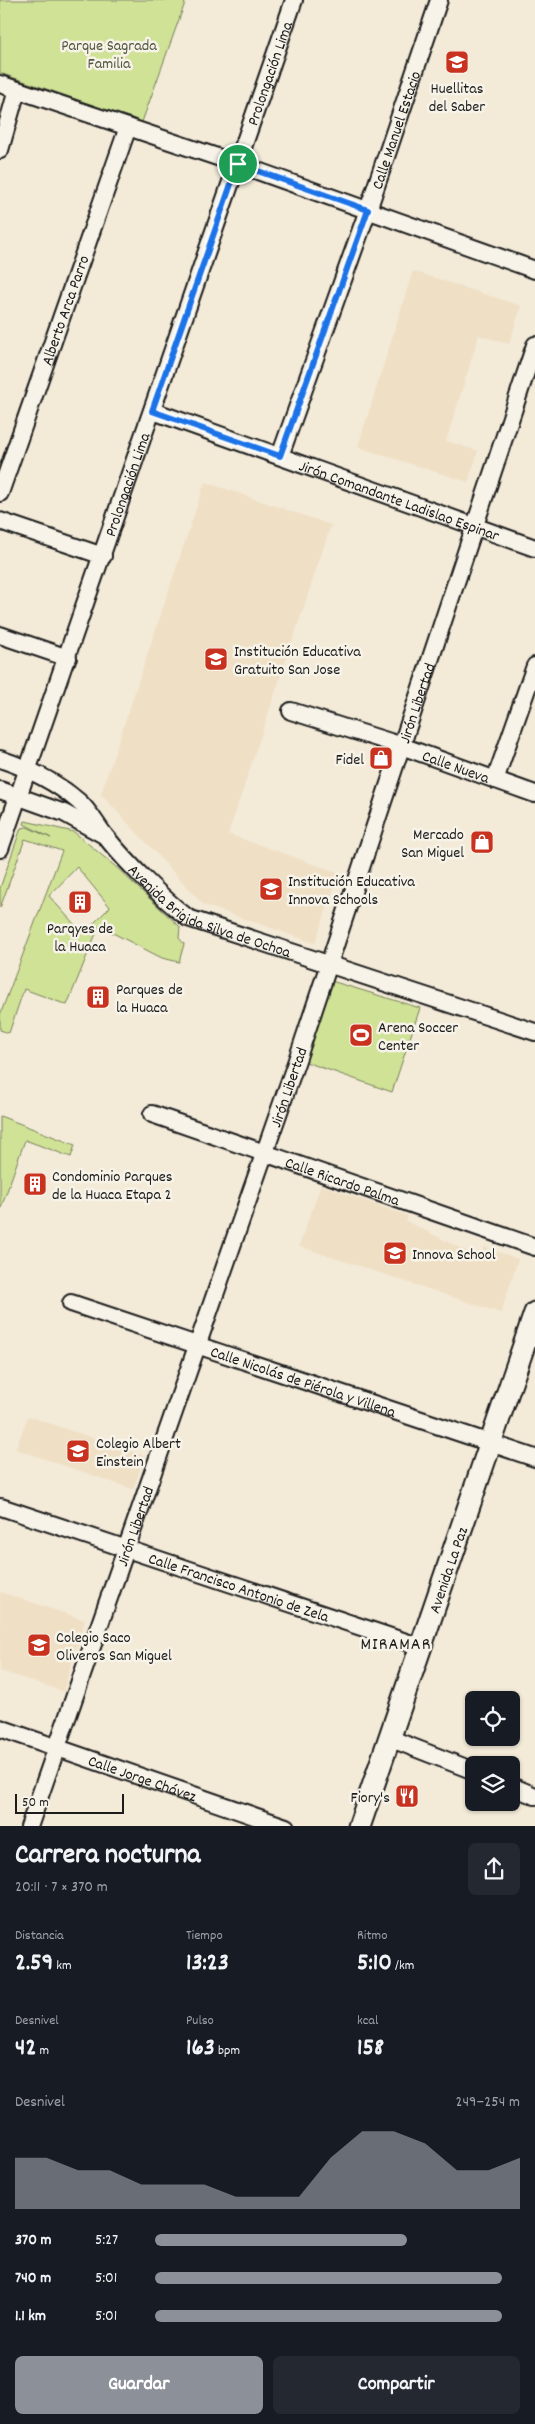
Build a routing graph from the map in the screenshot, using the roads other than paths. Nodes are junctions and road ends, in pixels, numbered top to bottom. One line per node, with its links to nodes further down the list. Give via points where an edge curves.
1 (294, 0): 7 (street, Prolongación Lima)
2 (439, 0): 8 (street, Calle Manuel Estacio)
3 (0, 84): 4 (street)
4 (17, 90): 5 (street); 6 (street)
5 (128, 127): 7 (street); 13 (street, Alberto Arca Parro)
6 (0, 150)
7 (238, 164): 8 (street); 11 (street, Prolongación Lima)
8 (368, 210): 9 (street); 12 (street, Calle Manuel Estacio)
9 (535, 270)
10 (535, 345): 15 (street, Jirón Libertad)
11 (152, 411): 12 (street, Jirón Comandante Ladislao Espinar); 17 (street, Prolongación Lima)
12 (280, 456): 15 (street, Jirón Comandante Ladislao Espinar)
13 (0, 493)
14 (0, 521): 17 (street)
15 (476, 527): 16 (street, Jirón Comandante Ladislao Espinar); 22 (street, Jirón Libertad)
16 (535, 548)
17 (103, 556): 19 (street, Prolongación Lima)
18 (0, 635): 19 (street)
19 (68, 658): 24 (street, Prolongación Lima)
20 (535, 666): 25 (street)
21 (291, 711): 22 (street, Calle Nueva)
22 (402, 747): 25 (street, Calle Nueva); 30 (street, Jirón Libertad)
23 (0, 759): 24 (street, Avenida Brigida Silva de Ochoa)
24 (28, 770): 27 (street, Prolongación Lima); 28 (street, Avenida Brigida Silva de Ochoa, via 78,801 91,813)
25 (496, 780): 26 (street, Calle Nueva)
26 (535, 794)
27 (6, 795): 28 (street, Avenida Brigida Silva de Ochoa, via 64,813); 29 (street, Prolongación Lima)
28 (106, 836): 30 (street, Avenida Brigida Silva de Ochoa, via 173,907 188,918)
29 (0, 849)
30 (328, 964): 31 (street, Avenida Brigida Silva de Ochoa); 33 (street, Jirón Libertad)
31 (535, 1032)
32 (152, 1114): 33 (street, Calle Ricardo Palma)
33 (264, 1153): 34 (street, Calle Ricardo Palma); 37 (street, Jirón Libertad)
34 (535, 1247)
35 (71, 1303): 37 (street, Calle Nicolás de Piérola y Villena)
36 (535, 1313): 38 (main road, Avenida La Paz)
37 (197, 1345): 38 (street, Calle Nicolás de Piérola y Villena); 41 (street, Jirón Libertad)
38 (492, 1442): 39 (street, Calle Nicolás de Piérola y Villena); 42 (main road, Avenida La Paz)
39 (535, 1458)
40 (1, 1507): 41 (street, Calle Francisco Antonio de Zela)
41 (125, 1549): 42 (street, Calle Francisco Antonio de Zela); 45 (street, Jirón Libertad)
42 (421, 1647): 44 (main road, Avenida La Paz)
43 (0, 1728): 45 (street, Calle Jorge Chávez)
44 (390, 1738): 46 (street); 51 (main road, Avenida La Paz)
45 (56, 1748): 49 (street, Jirón Libertad); 50 (street, Calle Jorge Chávez)
46 (465, 1767)
47 (520, 1790): 48 (street)
48 (535, 1796)
49 (28, 1826)
50 (286, 1826)
51 (359, 1826)

